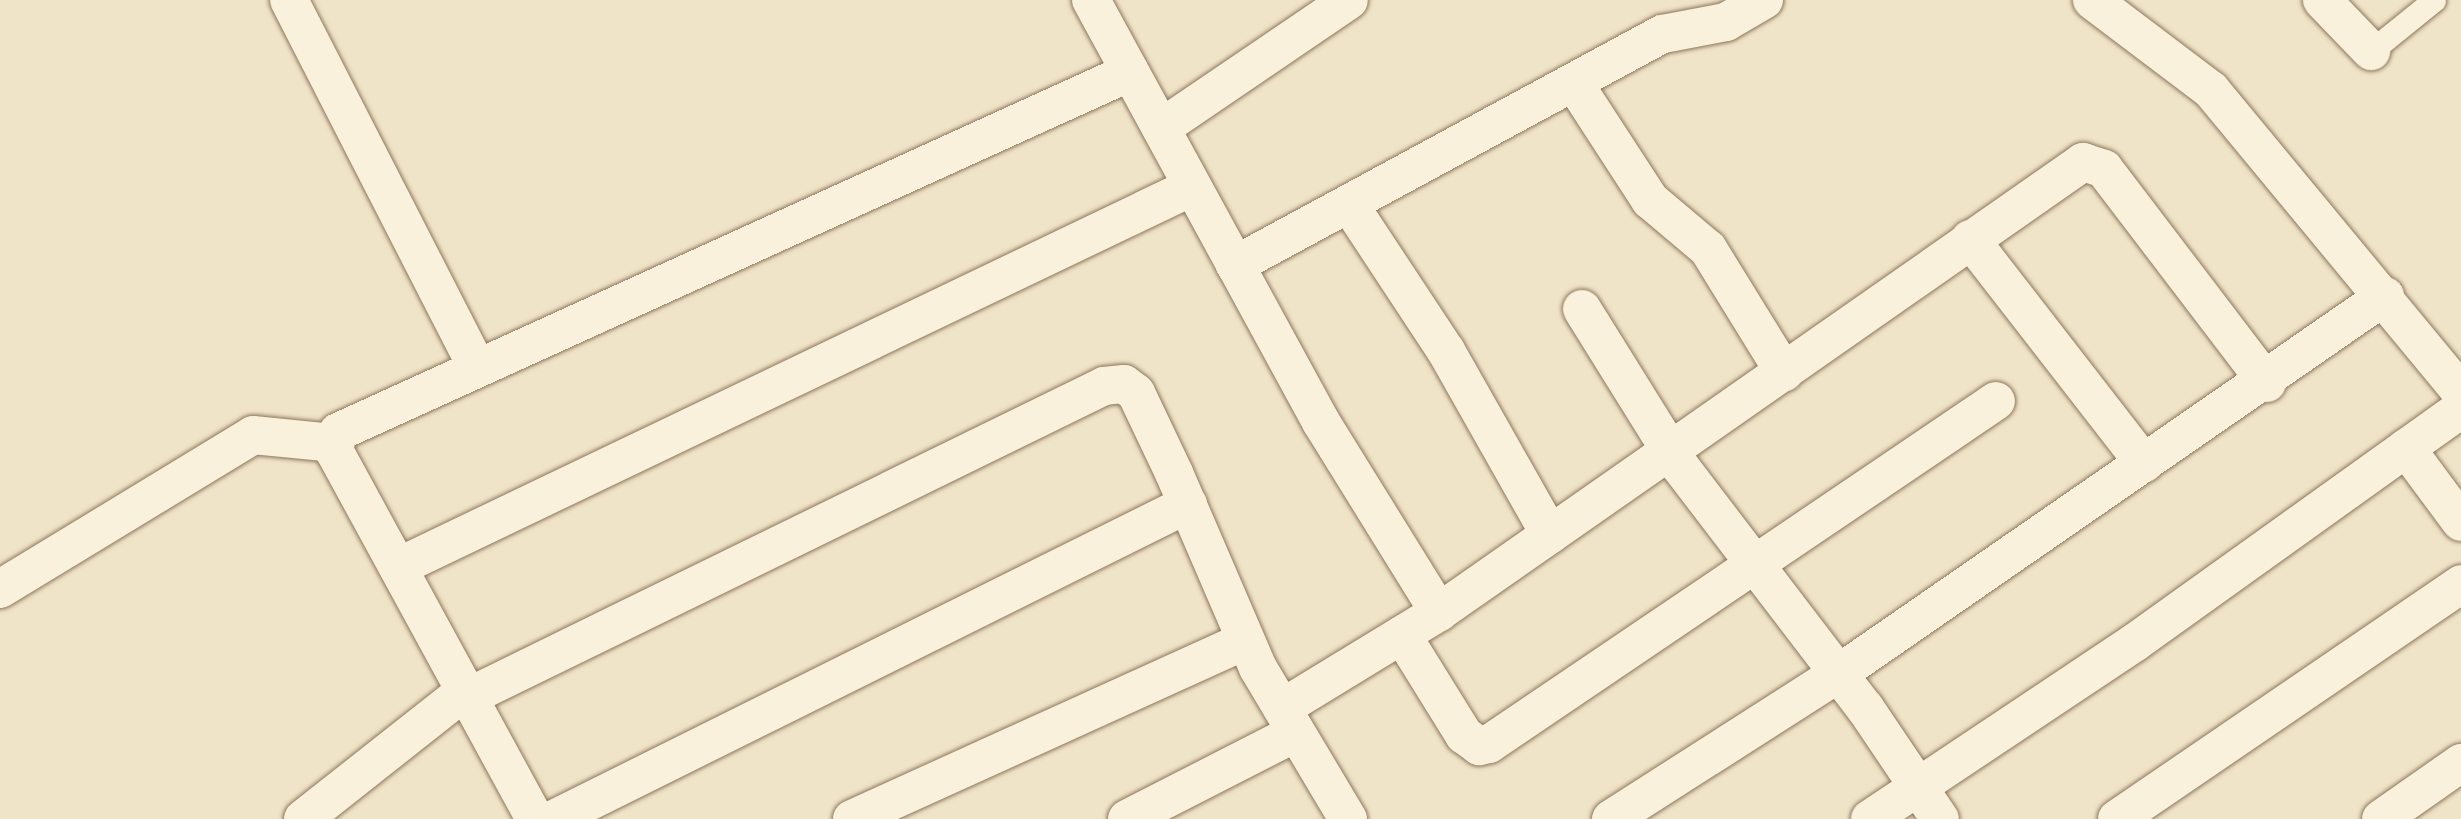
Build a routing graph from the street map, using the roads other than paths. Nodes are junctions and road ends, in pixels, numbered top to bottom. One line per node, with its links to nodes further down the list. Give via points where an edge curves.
1 (289, 0): 18 (street)
2 (1091, 0): 9 (street)
3 (1349, 0): 11 (street)
4 (1764, 0): 10 (street, via 1726,22 1663,34)
5 (2092, 0): 16 (street, via 2211,90)
6 (2322, 0): 8 (street)
7 (2434, 0): 8 (lane)
8 (2371, 51)
9 (1130, 72): 11 (street); 18 (street)
10 (1574, 83): 13 (street); 19 (street, via 1650,200 1708,249)
11 (1161, 128): 12 (street)
12 (1192, 187): 15 (street); 32 (street)
13 (1349, 204): 15 (street); 30 (street, via 1446,351)
14 (1970, 239): 19 (street); 20 (street, via 2074,165 2099,164); 27 (street)
15 (1235, 265): 35 (street, via 1321,422)
16 (2385, 296): 20 (street); 21 (street)
17 (1582, 309): 26 (street)
18 (476, 366): 24 (street, via 344,427)
19 (1784, 372): 26 (street)
20 (2267, 383): 27 (street)
21 (2461, 392)
22 (1996, 401): 31 (street)
23 (2461, 409): 25 (street)
24 (333, 443): 32 (street); 34 (street, via 253,435)
25 (2406, 448): 29 (street); 42 (street)
26 (1671, 452): 30 (street); 31 (street)
27 (2144, 463): 38 (street)
28 (1188, 503): 37 (street); 39 (street, via 1136,393 1124,384 1104,386); 45 (street)
29 (2461, 522)
30 (1550, 535): 35 (street)
31 (1751, 564): 36 (street, via 1533,718 1479,746 1465,735); 38 (street)
32 (398, 567): 39 (street)
33 (2461, 584): 52 (street)
34 (0, 589)
35 (1439, 612): 36 (street)
36 (1402, 635): 40 (street)
37 (1245, 641): 40 (street); 46 (street)
38 (1838, 674): 42 (street); 49 (street)
39 (467, 694): 43 (street); 44 (street)
40 (1289, 720): 47 (street); 48 (street)
41 (2461, 763): 53 (street)
42 (1918, 787): 50 (street); 51 (street)
43 (303, 819)
44 (535, 819)
45 (554, 819)
46 (852, 819)
47 (1127, 819)
48 (1348, 819)
49 (1611, 819)
50 (1870, 819)
51 (1940, 819)
52 (2116, 819)
53 (2381, 819)

